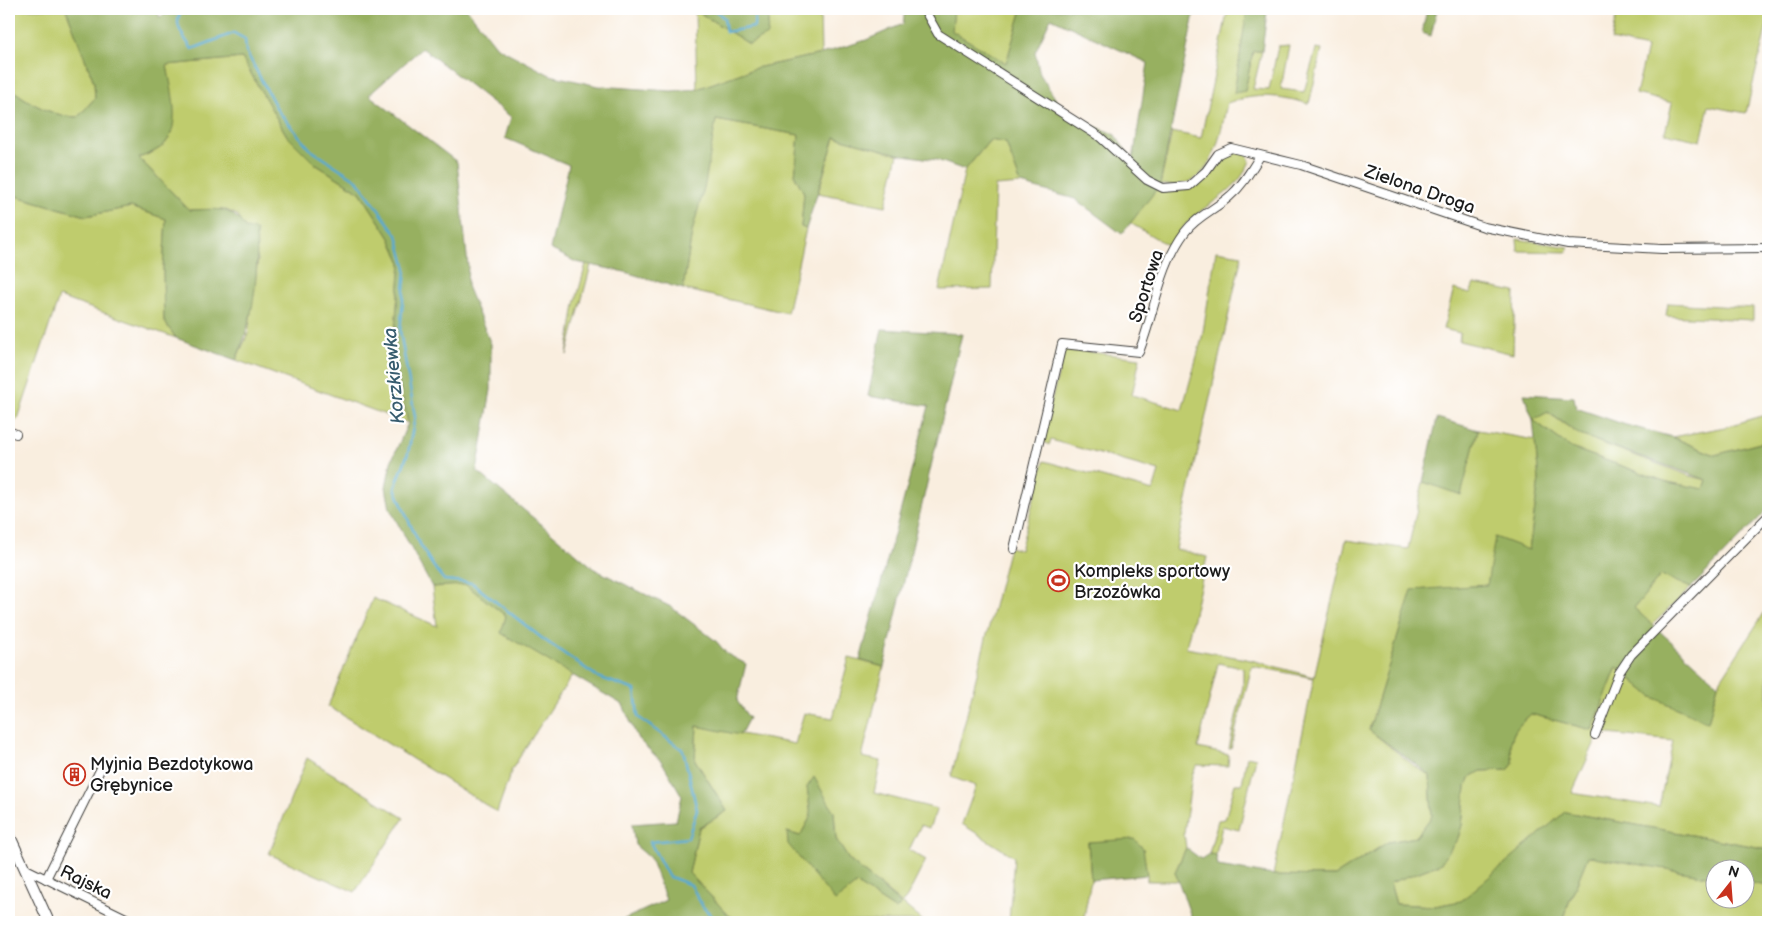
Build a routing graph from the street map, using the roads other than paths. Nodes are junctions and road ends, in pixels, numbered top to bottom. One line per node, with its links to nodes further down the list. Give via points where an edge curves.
1 (924, 9): 2 (street, Zielona Droga, via 938,34 1100,137 1147,180 1163,188 1189,186 1206,171 1218,154 1231,148)
2 (1260, 156): 3 (street, Zielona Droga, via 1309,168 1484,227 1568,244); 5 (street, Sportowa, via 1231,196 1198,218 1176,246 1166,264 1149,328 1138,352 1062,344)
3 (1768, 248)
4 (1768, 516): 6 (street, via 1631,655 1619,673)
5 (1014, 549)
6 (1595, 735)
7 (103, 764): 10 (street)
8 (9, 834): 9 (street)
9 (24, 868): 10 (street, Rajska); 11 (street)
10 (46, 879): 12 (street, Rajska)
11 (49, 922)
12 (134, 922)

